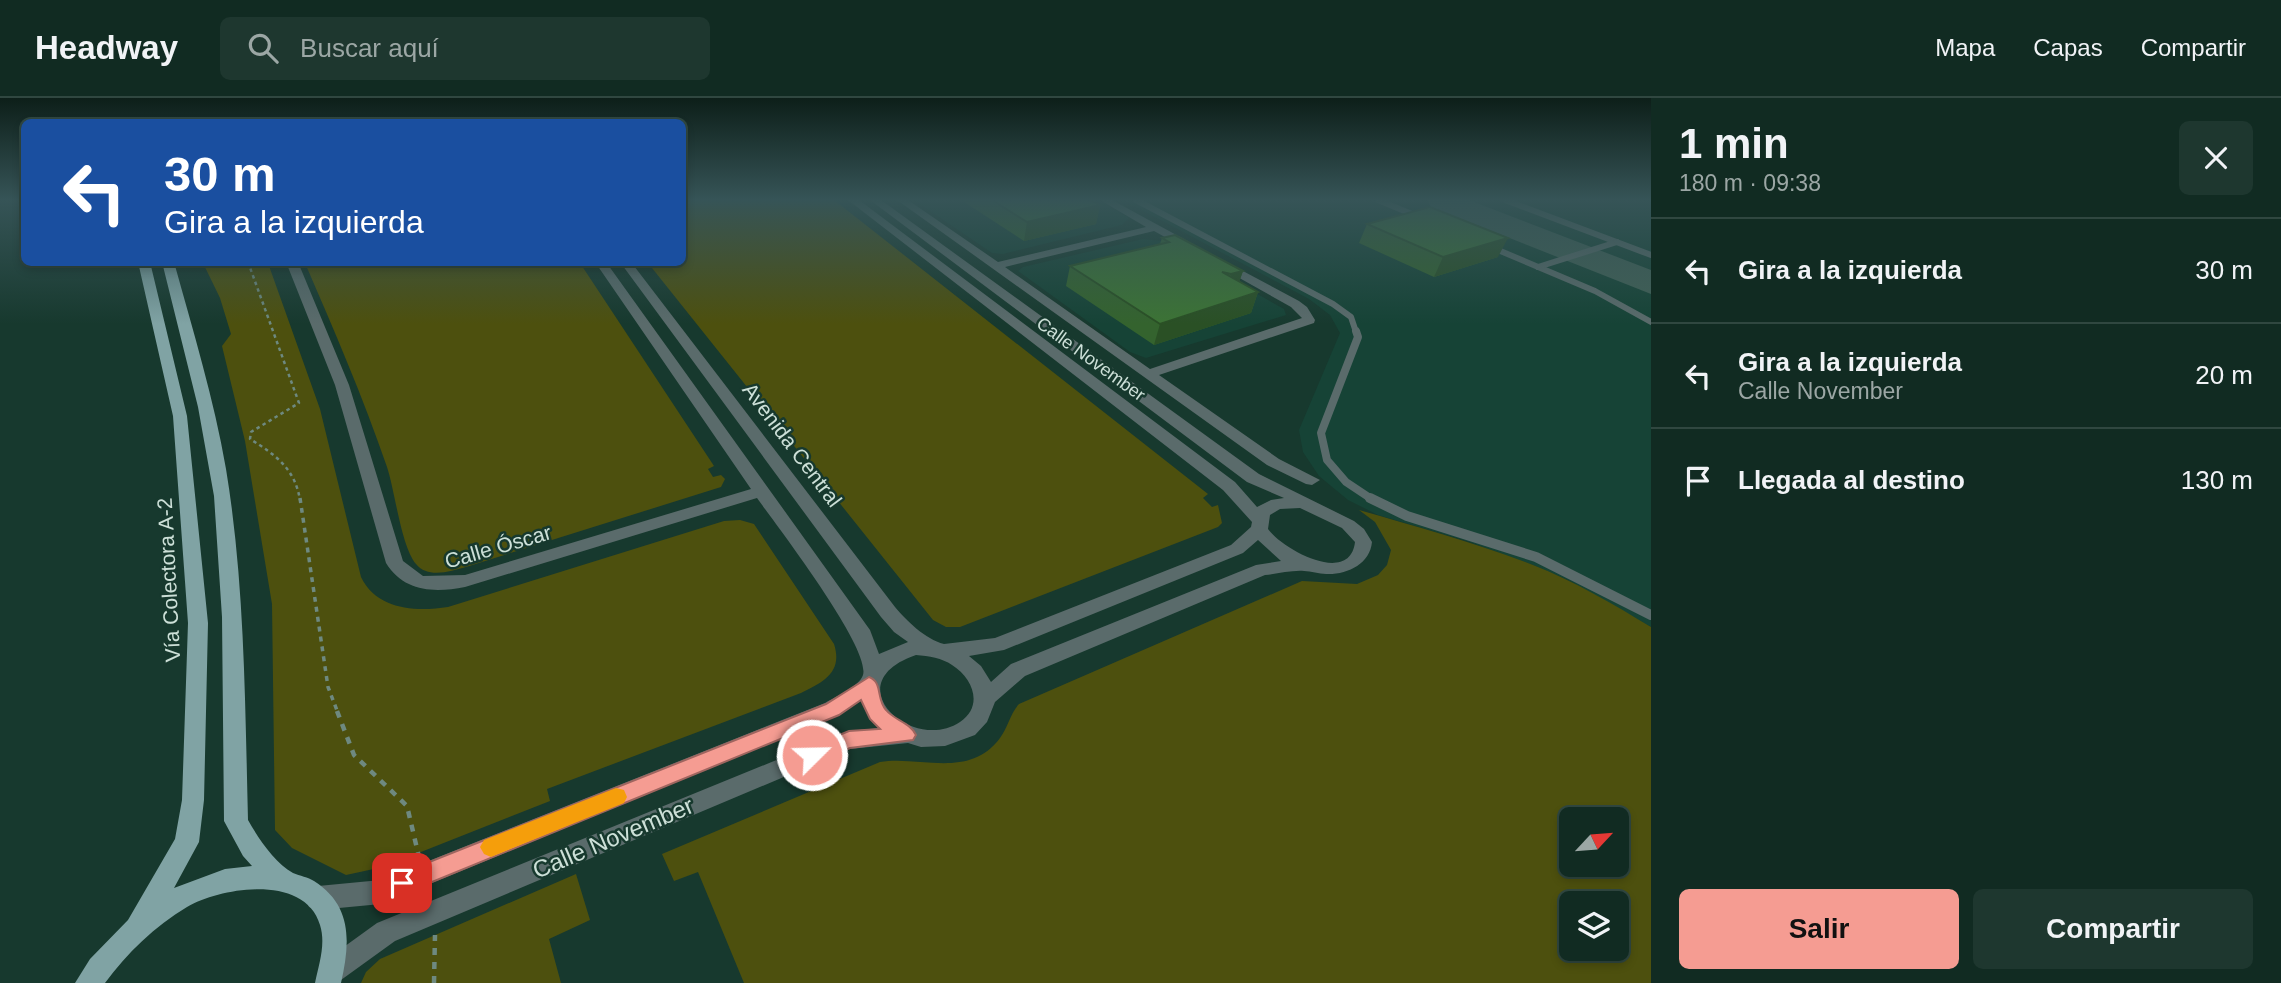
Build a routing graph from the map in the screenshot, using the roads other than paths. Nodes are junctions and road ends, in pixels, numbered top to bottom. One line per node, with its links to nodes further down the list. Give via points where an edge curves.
1 (907, 241): 24 (street, Calle November, via 1229,486)
2 (931, 241): 23 (street, Calle November, via 1253,478)
3 (961, 241): 17 (street, Calle November)
4 (1099, 241): 17 (street)
5 (1180, 241): 9 (street)
6 (1214, 241): 26 (lane, via 1333,304 1355,323 1358,337 1321,433 1324,454 1348,483 1392,510 1536,557)
7 (1476, 241): 18 (lane)
8 (1617, 242): 10 (lane); 18 (lane)
9 (1202, 253)
10 (1651, 255)
11 (1213, 259): 20 (street, via 1308,316 1304,323)
12 (145, 266): 33 (main road, Vía Colectora A-2, via 180,416 198,623 193,800 187,842)
13 (169, 266): 31 (main road, via 206,407 222,495 231,610 236,821 250,848)
14 (294, 266): 22 (street, Calle Óscar, via 342,384 395,563 412,580 428,585 465,580)
15 (603, 266): 22 (street)
16 (628, 266): 27 (street, Avenida Central, via 888,612 901,627)
17 (996, 266): 20 (street, Calle November)
18 (1538, 267): 19 (lane, via 1602,294)
19 (1651, 322)
20 (1149, 374): 21 (street, Calle November, via 1273,462)
21 (1312, 480)
22 (761, 491): 28 (street, via 863,635)
23 (1314, 506): 24 (street, via 1277,504 1262,512); 25 (street, Calle November, via 1356,531 1361,553 1342,566)
24 (1258, 524): 25 (street, Calle November, via 1275,550); 27 (street, via 1237,549 997,645)
25 (1307, 564): 29 (street, via 1262,569 1018,670)
26 (1651, 615)
27 (939, 649): 28 (street, via 903,649 881,661); 29 (street, via 975,671)
28 (871, 677): 30 (street, via 870,699 877,714); 32 (street, Calle November, via 825,712 381,892)
29 (985, 699): 30 (street, via 977,718 959,733 925,739)
30 (906, 735): 34 (street, Calle November, via 849,740 386,932)
31 (281, 878): 32 (main road, via 302,885); 33 (main road, via 226,880 197,890)
32 (318, 898): 34 (main road, via 330,917 335,942)
33 (137, 928): 35 (main road)
34 (330, 977)
35 (88, 983)

